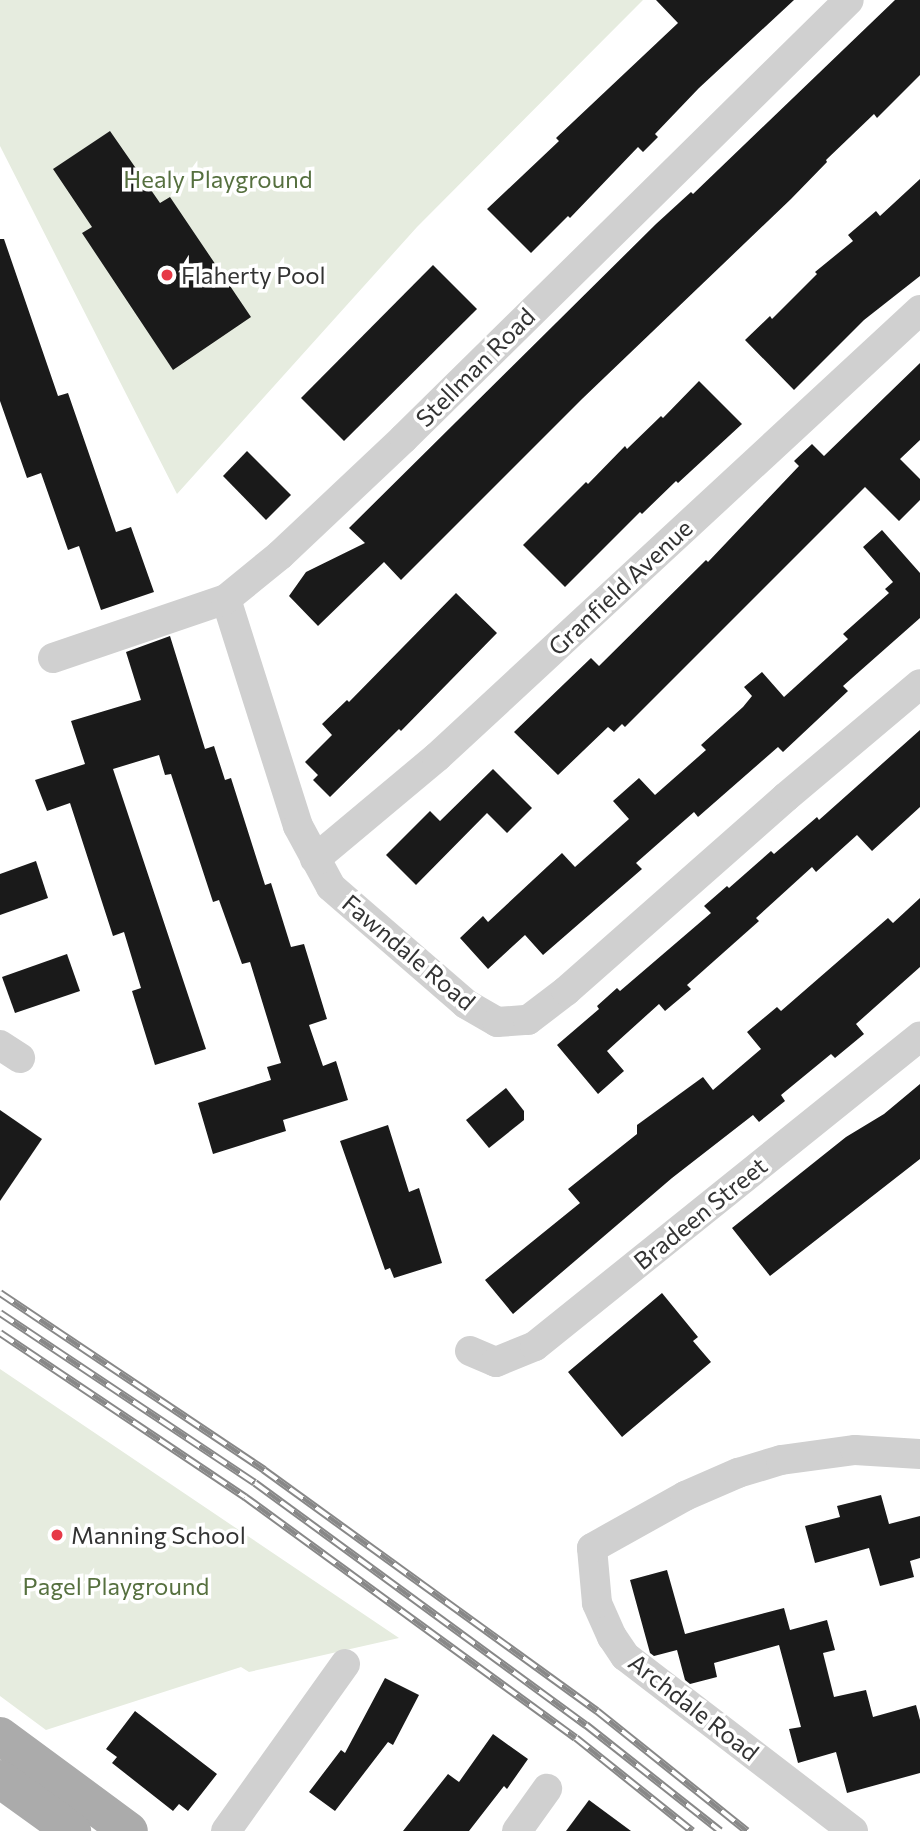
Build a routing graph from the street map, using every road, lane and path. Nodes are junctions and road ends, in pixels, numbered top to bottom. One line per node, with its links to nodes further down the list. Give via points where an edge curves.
1 (849, 0): 3 (street, Stellman Road, via 404,438 280,555)
2 (920, 310): 6 (street, Granfield Avenue, via 437,757)
3 (226, 599): 4 (street, Stellman Road); 6 (street, Fawndale Road, via 298,826)
4 (53, 659)
5 (920, 684): 6 (street, Fawndale Road, via 528,1020 497,1022 466,1004 331,887)
6 (315, 859)
7 (920, 1036): 8 (street, Bradeen Street, via 535,1346 496,1362)
8 (471, 1351)
9 (920, 1454): 18 (street, Archdale Road, via 855,1450 781,1460 685,1496 592,1548 597,1603 625,1656)
10 (345, 1664): 16 (street)
11 (0, 1736): 14 (main road)
12 (0, 1779): 14 (main road)
13 (547, 1789): 17 (street)
14 (76, 1824): 15 (main road)
15 (129, 1831)
16 (226, 1831)
17 (517, 1831)
18 (853, 1831)

